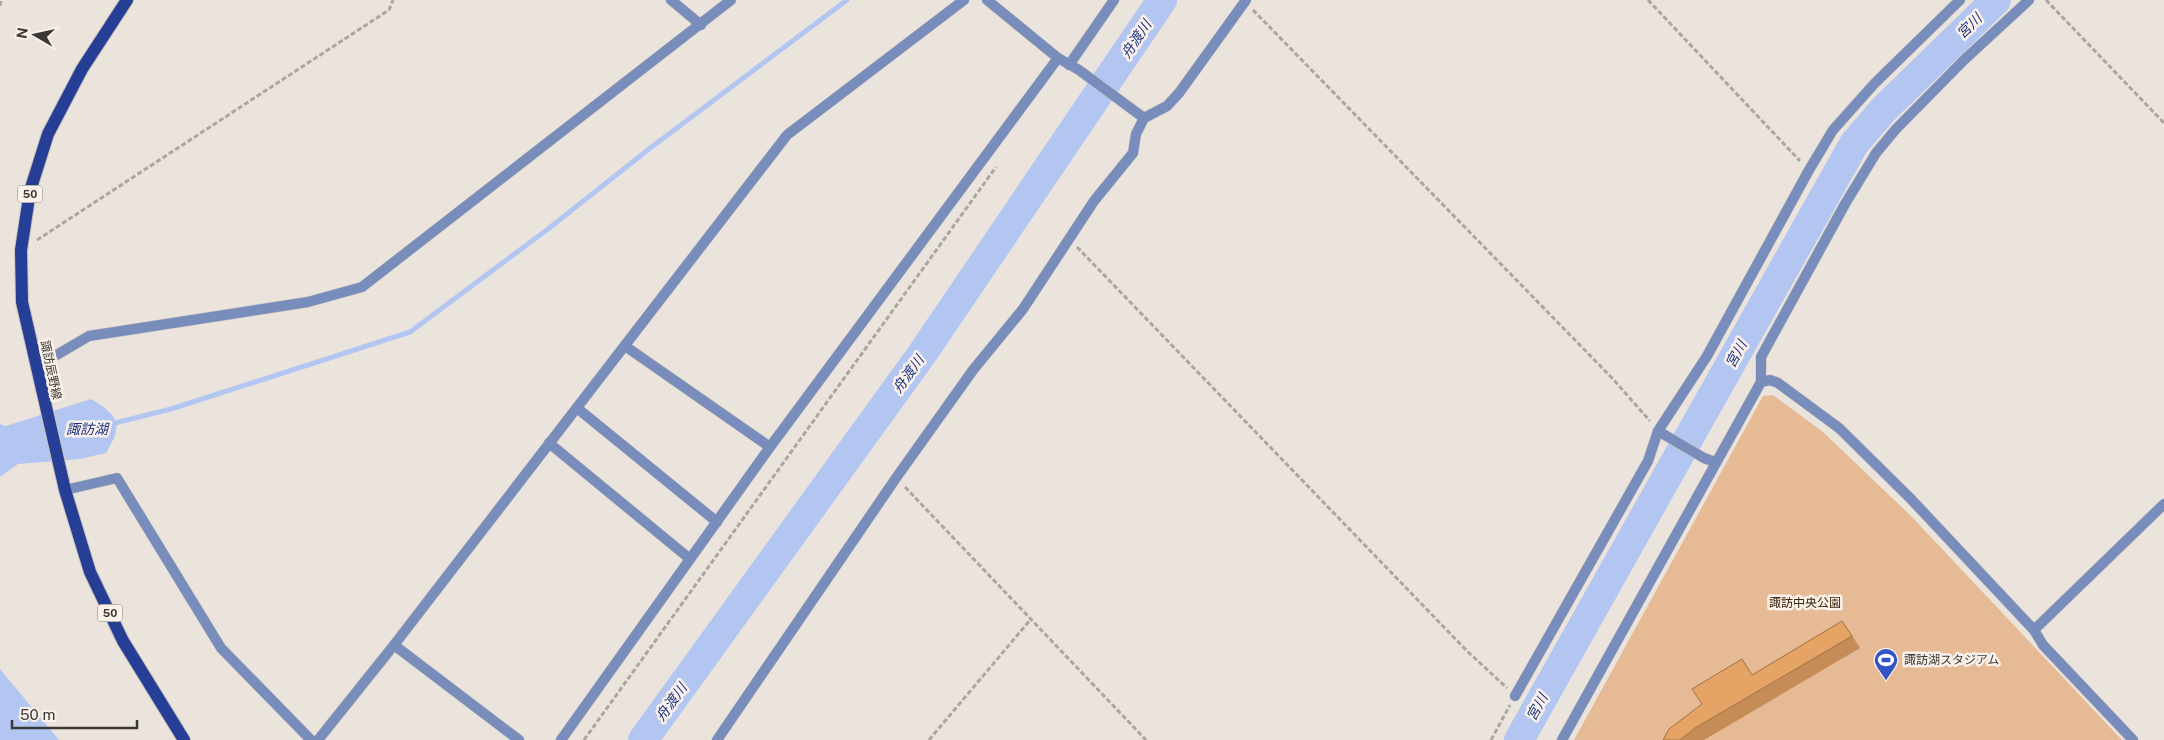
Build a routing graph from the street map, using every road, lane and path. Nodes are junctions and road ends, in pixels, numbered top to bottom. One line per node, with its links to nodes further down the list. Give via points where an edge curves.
1 (1, 0): 14 (path)
2 (127, 0): 23 (main road, 諏訪辰野線 / 50, via 82,69 48,134 30,192)
3 (393, 0): 23 (path, via 389,10)
4 (671, 0): 15 (street)
5 (731, 0): 15 (street)
6 (964, 0): 24 (street, via 787,135)
7 (987, 0): 16 (street)
8 (1114, 0): 17 (street)
9 (1648, 0): 21 (path)
10 (1960, 0): 21 (street, via 1874,84 1833,130)
11 (2029, 0): 26 (street, via 1964,60 1876,153 1760,357)
12 (2046, 0): 19 (path)
13 (1245, 1): 18 (street, via 1179,93 1167,106); 28 (path, via 1612,378)
14 (0, 6)
15 (701, 25): 25 (street, via 362,287 308,302 89,336)
16 (1058, 58): 17 (street); 30 (street)
17 (1074, 68): 18 (street)
18 (1140, 115): 22 (street, via 1133,153 1094,201)
19 (2164, 123)
20 (1000, 161): 46 (path)
21 (1809, 170): 28 (street)
22 (1069, 240): 32 (street, via 1023,309 973,370); 40 (path, via 1467,652)
23 (21, 250): 25 (main road, 諏訪辰野線 / 50, via 22,302)
24 (625, 346): 27 (street); 30 (street)
25 (36, 367): 33 (main road, 諏訪辰野線 / 50)
26 (1760, 382): 31 (street); 38 (street, via 1770,380 1778,383 1839,428 1915,503)
27 (577, 408): 29 (street); 35 (street)
28 (1661, 433): 31 (street); 40 (street)
29 (549, 443): 36 (street); 39 (street)
30 (770, 447): 35 (street)
31 (1715, 462): 51 (street)
32 (896, 478): 37 (path); 47 (street)
33 (65, 490): 41 (main road, 諏訪辰野線 / 50, via 90,572 123,641); 42 (street, via 117,478 222,648)
34 (2164, 504): 38 (street)
35 (717, 522): 36 (street)
36 (690, 559): 45 (street)
37 (1031, 619): 48 (path); 49 (path)
38 (2034, 630): 52 (street, via 2043,645)
39 (394, 645): 43 (street); 44 (street)
40 (1515, 696): 50 (path)
41 (184, 740)
42 (311, 740)
43 (318, 740)
44 (519, 740)
45 (561, 740)
46 (584, 740)
47 (717, 740)
48 (929, 740)
49 (1146, 740)
50 (1491, 740)
51 (1562, 740)
52 (2133, 740)

